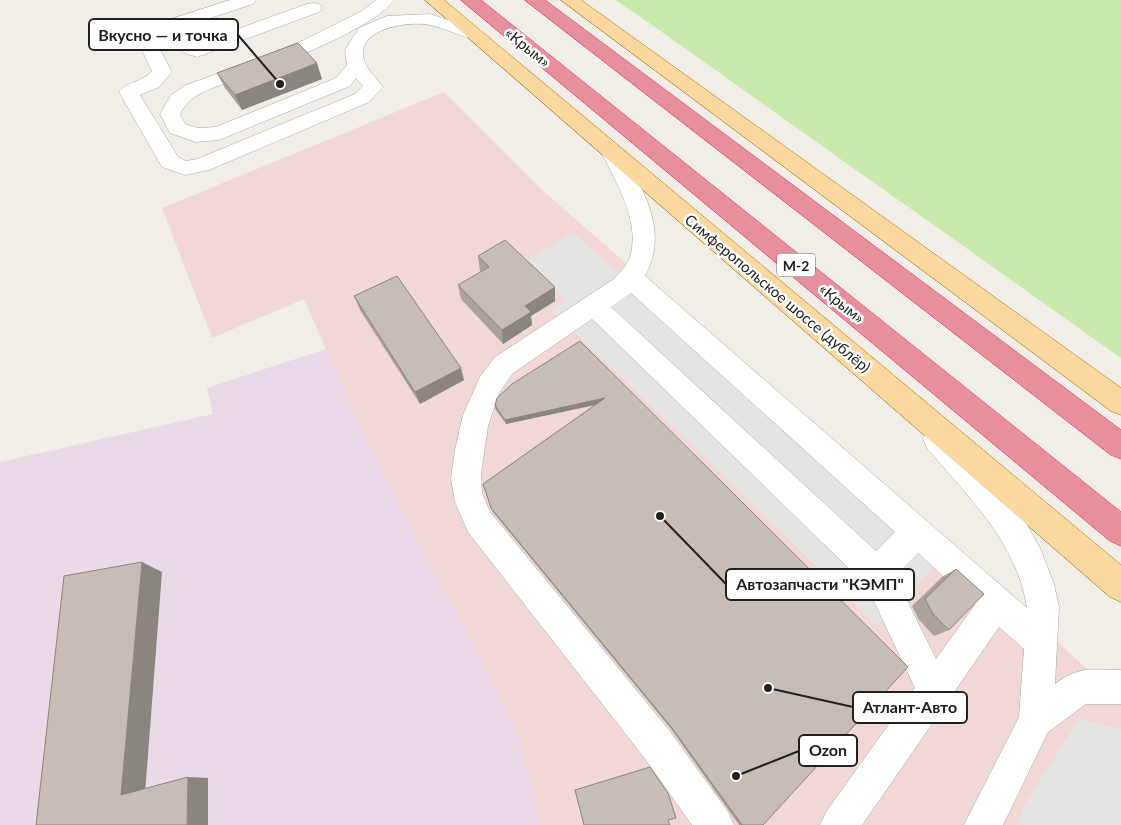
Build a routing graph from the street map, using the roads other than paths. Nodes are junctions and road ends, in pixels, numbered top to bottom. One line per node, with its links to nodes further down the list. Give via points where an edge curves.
1 (247, 0): 9 (lane)
2 (386, 0): 8 (lane)
3 (434, 0): 10 (main road, Симферопольское шоссе (дублёр))
4 (470, 0): 20 (highway, «Крым» / М-2)
5 (534, 0): 19 (highway)
6 (570, 0): 15 (main road)
7 (308, 4): 8 (lane, via 350,18); 9 (lane, via 197,51 189,48 177,31)
8 (365, 16): 11 (lane, via 307,46 193,89 178,99 170,114 176,128 196,135 219,133 343,82)
9 (182, 21): 11 (lane, via 144,34 162,72 152,83 130,92 170,162 185,168 362,98 373,87)
10 (474, 34): 11 (lane, via 430,19 393,20 365,32 354,50); 12 (main road, Симферопольское шоссе (дублёр))
11 (356, 65)
12 (613, 152): 13 (lane, via 644,222 645,246); 17 (main road, Симферопольское шоссе (дублёр))
13 (631, 278): 14 (lane); 21 (lane)
14 (594, 306): 22 (lane); 29 (lane, via 504,365 493,377 474,417 466,490 479,522 656,743)
15 (1023, 331): 16 (lane); 18 (main road)
16 (1121, 388)
17 (902, 398): 23 (main road, Симферопольское шоссе (дублёр)); 25 (lane, via 1011,526 1038,584 1043,607)
18 (1121, 403)
19 (1121, 446)
20 (1121, 531)
21 (917, 532): 22 (lane); 24 (lane)
22 (875, 574): 27 (lane)
23 (1121, 586)
24 (997, 602): 25 (lane); 27 (lane)
25 (1041, 642): 28 (lane)
26 (1121, 687): 28 (lane, via 1080,687)
27 (934, 691): 30 (lane)
28 (1036, 720): 31 (lane)
29 (715, 825)
30 (839, 825)
31 (982, 825)

